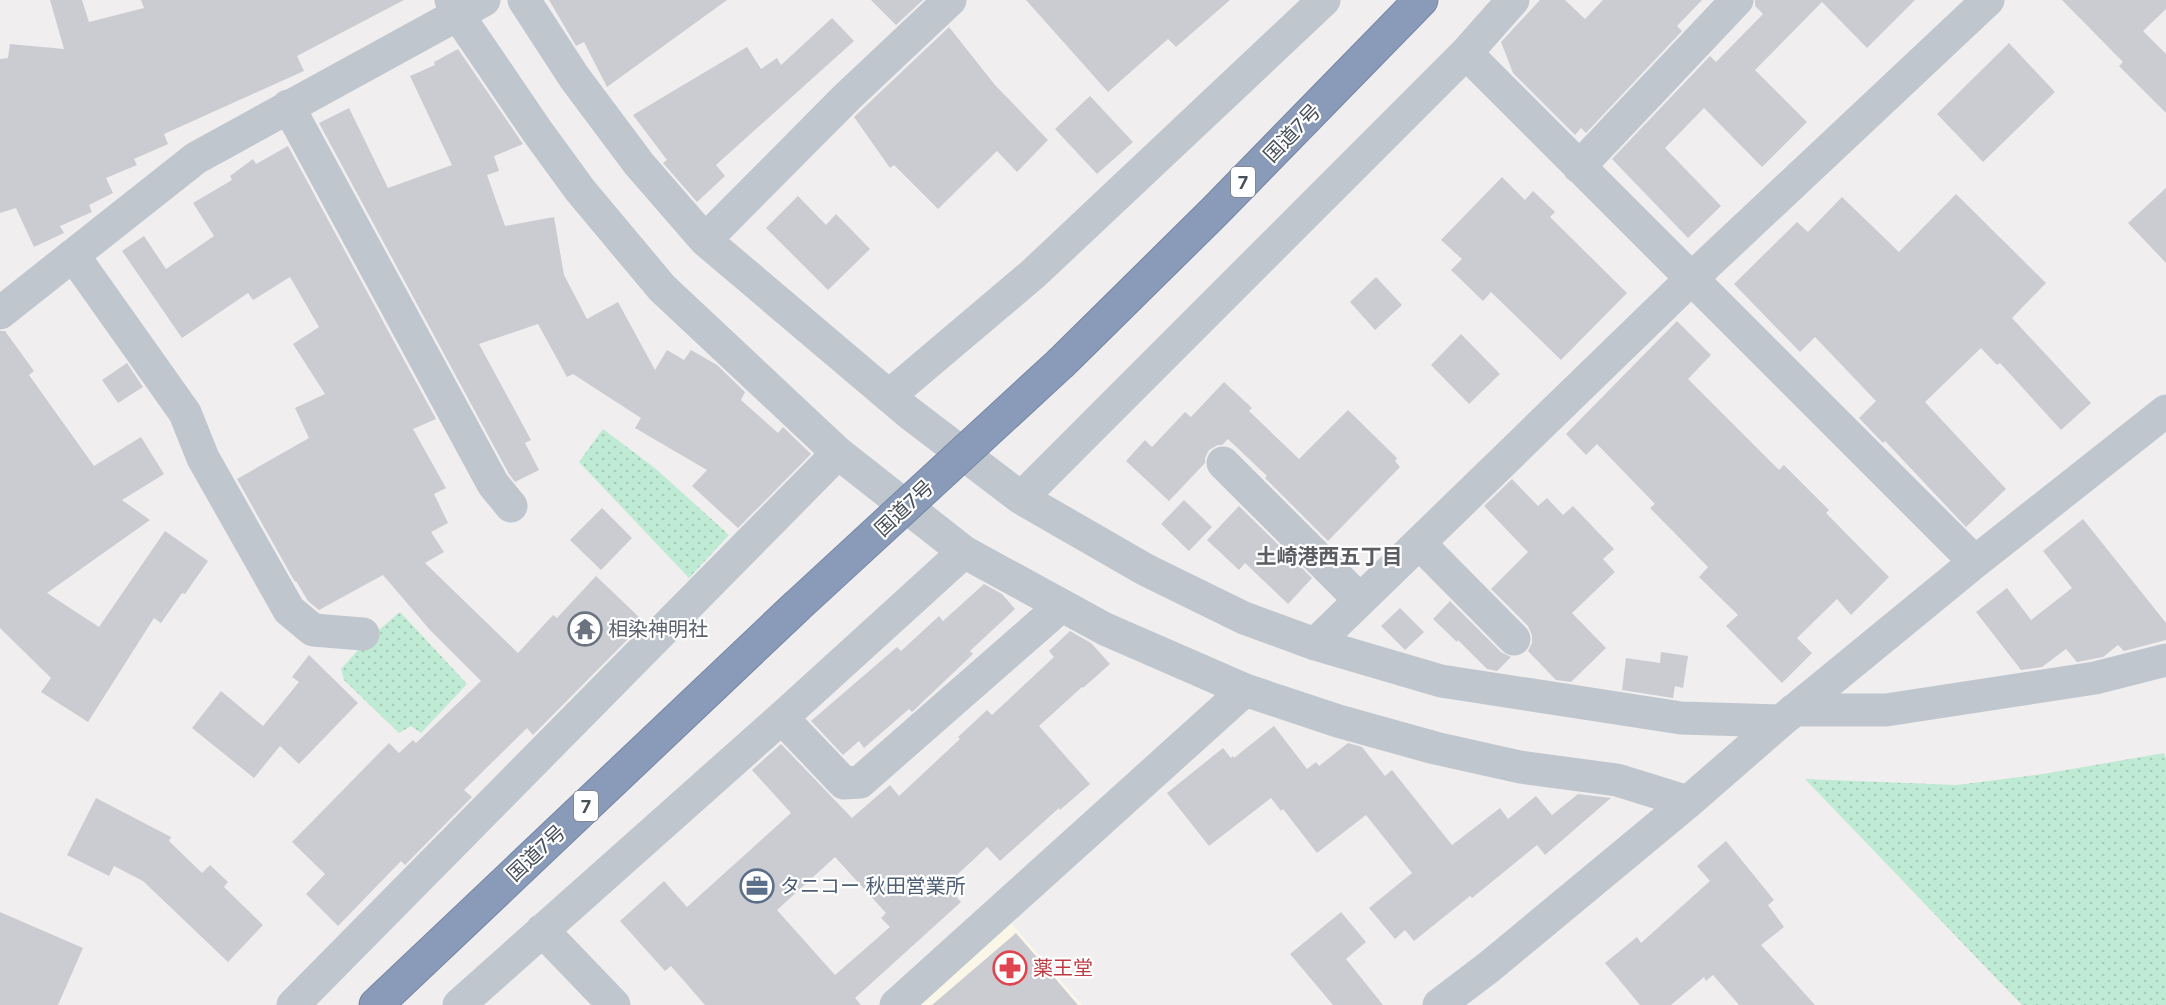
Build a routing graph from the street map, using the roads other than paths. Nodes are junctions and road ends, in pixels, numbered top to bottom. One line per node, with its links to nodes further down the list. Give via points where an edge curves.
1 (524, 0): 12 (street, via 574,77 639,164)
2 (950, 0): 12 (street)
3 (1324, 0): 16 (street, via 1033,274)
4 (1421, 0): 38 (highway, 国道7号 / 7, bridge, via 1062,362 795,607)
5 (1513, 0): 9 (street)
6 (1737, 0): 11 (street)
7 (1988, 0): 14 (street)
8 (465, 5): 10 (street); 18 (street, via 537,131 662,288)
9 (1466, 53): 11 (street); 20 (street)
10 (288, 106): 13 (street, via 196,158); 21 (street, via 493,484)
11 (1579, 166): 14 (street)
12 (705, 240): 16 (street)
13 (73, 255): 15 (street); 27 (street, via 185,413 203,458 289,610 313,630)
14 (1692, 279): 22 (street); 24 (street)
15 (0, 313)
16 (890, 395): 20 (street)
17 (2166, 411): 24 (street)
18 (838, 453): 23 (street); 37 (street)
19 (1223, 464): 25 (street)
20 (1021, 498): 29 (street, via 1146,570 1244,618)
21 (511, 506)
22 (1419, 543): 25 (street); 28 (street)
23 (964, 552): 26 (street); 33 (street)
24 (1975, 562): 32 (street)
25 (1360, 600): 29 (street)
26 (1061, 606): 31 (street); 33 (street, via 860,782 844,783)
27 (363, 634)
28 (1514, 639)
29 (1315, 644): 32 (street, via 1441,681 1681,718)
30 (2166, 660): 32 (street, via 2096,678 1886,710)
31 (1245, 690): 34 (street, via 1435,748 1520,767 1617,780); 41 (street)
32 (1787, 715): 34 (street)
33 (782, 718): 35 (street)
34 (1688, 802): 36 (street)
35 (542, 930): 39 (street); 40 (street)
36 (1474, 995): 42 (street)
37 (293, 1005)
38 (376, 1005)
39 (459, 1005)
40 (614, 1005)
41 (896, 1005)
42 (1439, 1005)

